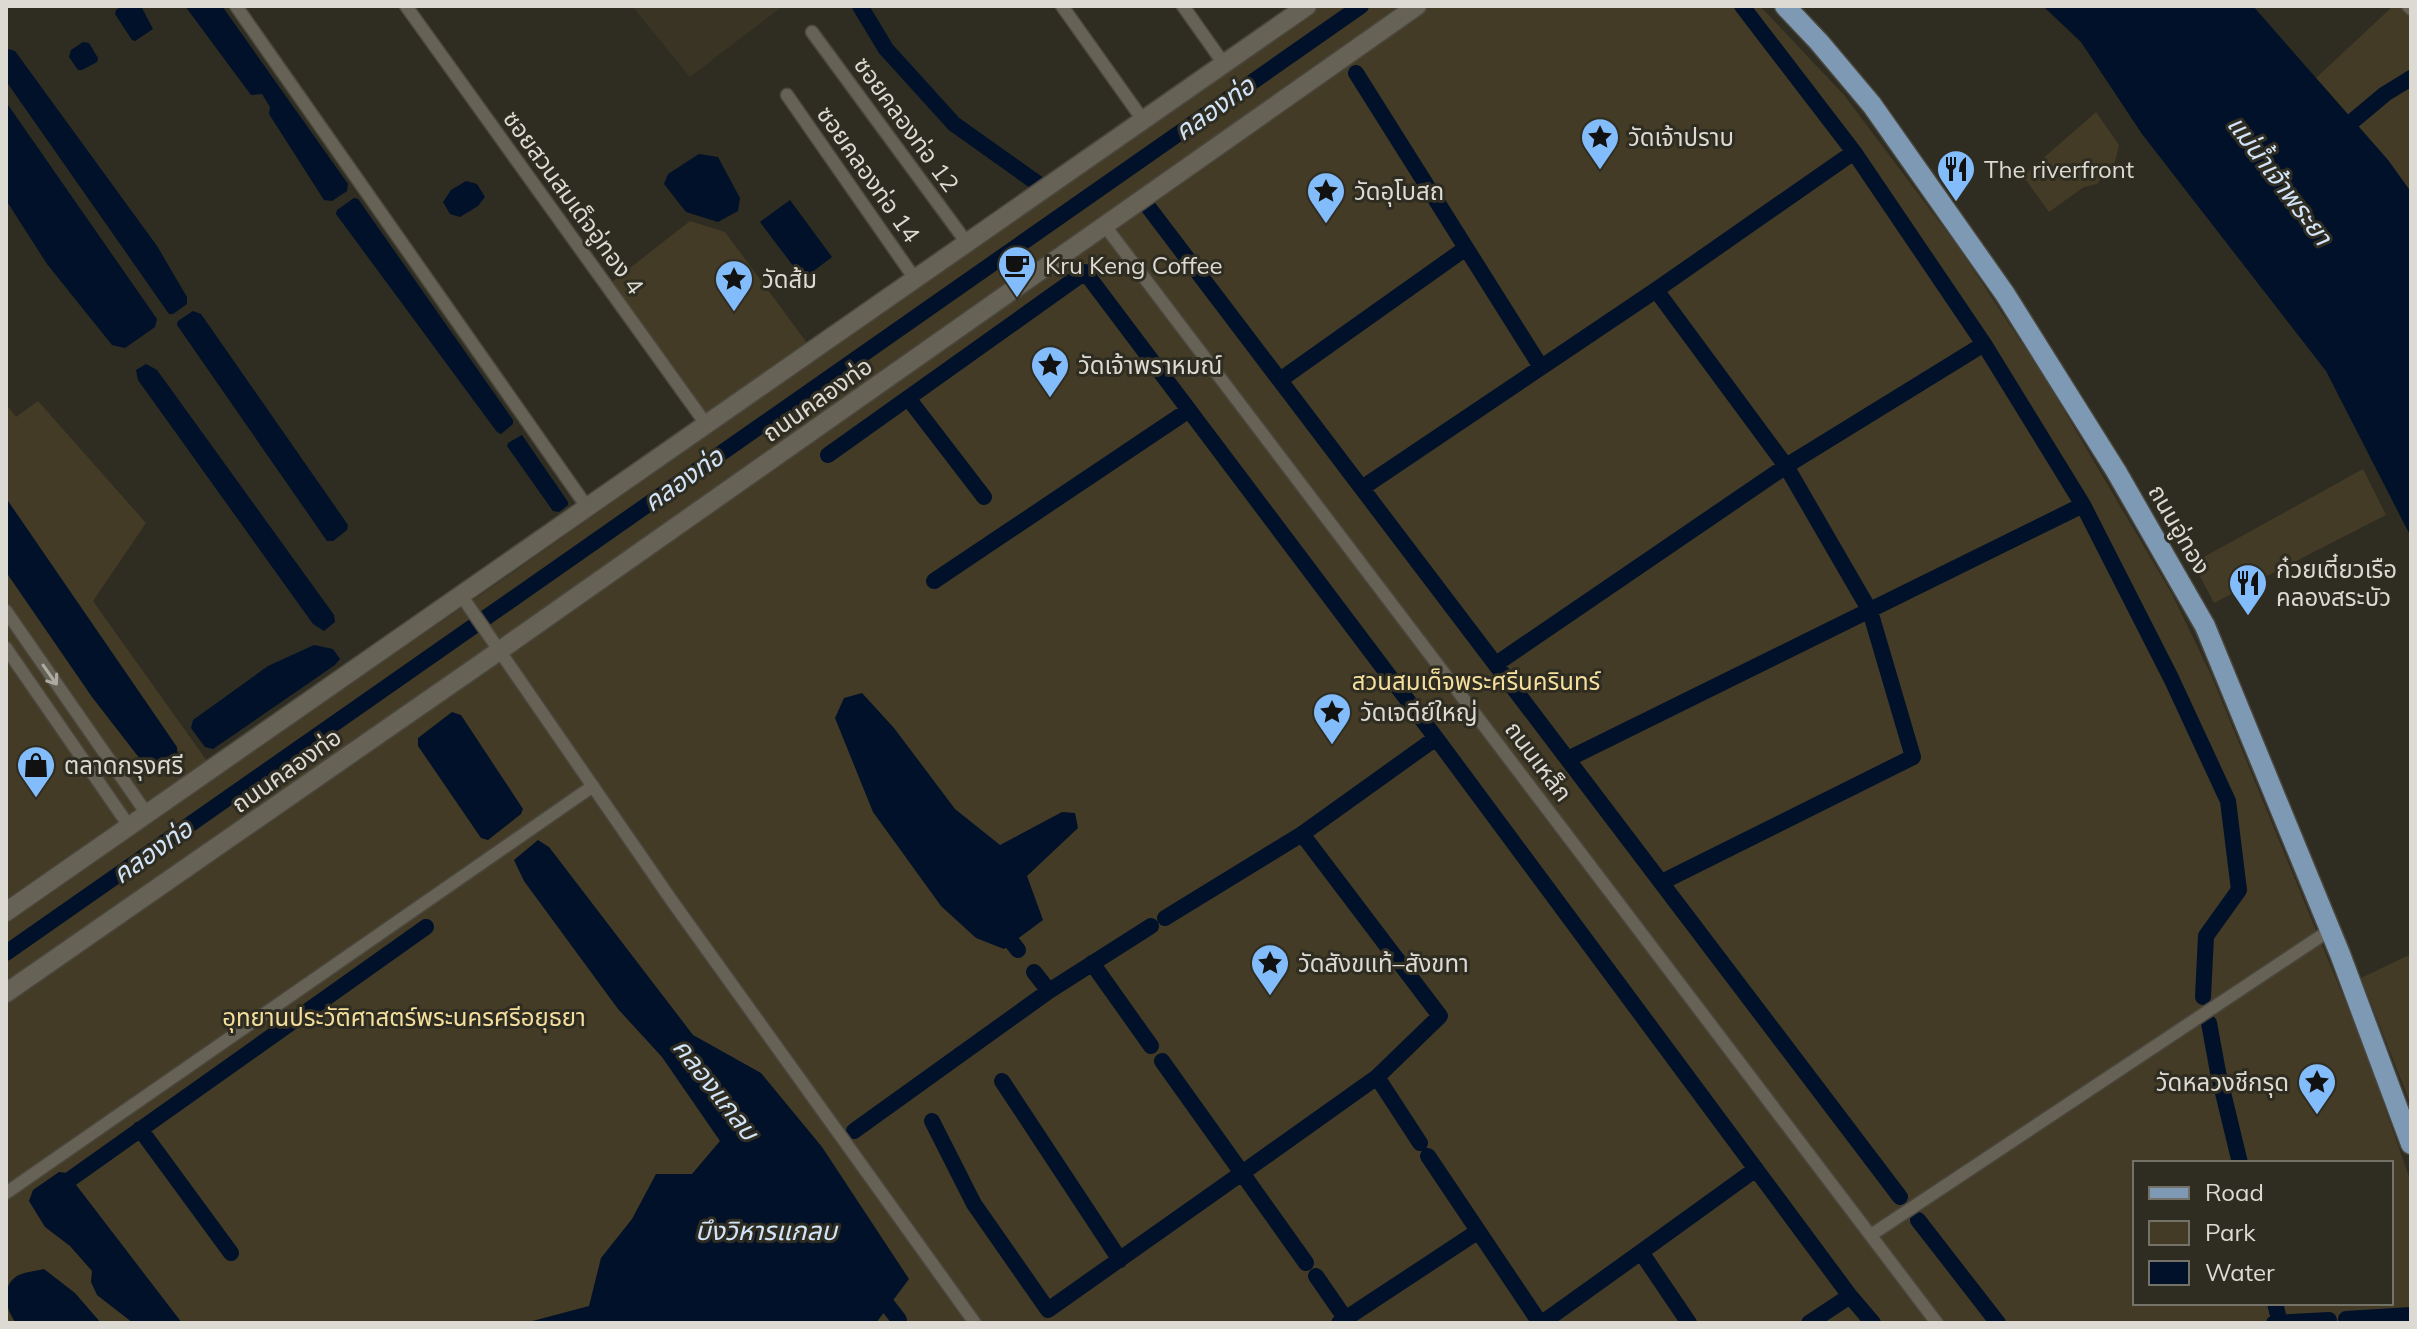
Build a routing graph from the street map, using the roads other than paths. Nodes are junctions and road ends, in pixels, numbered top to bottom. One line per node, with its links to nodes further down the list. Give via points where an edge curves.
1 (236, 6): 16 (street)
2 (406, 6): 15 (street, ซอยสวนสมเด็จอู่ทอง 4)
3 (1062, 6): 11 (street)
4 (1183, 6): 9 (street)
5 (1307, 6): 9 (street, ถนนคลองท่อ)
6 (1417, 6): 12 (street, ถนนคลองท่อ)
7 (1785, 6): 25 (main road, ถนนอู่ทอง, via 1872,105 1939,198 2166,553 2219,655)
8 (812, 32): 13 (street, ซอยคลองท่อ 12)
9 (1224, 64): 11 (street, ถนนคลองท่อ)
10 (787, 95): 14 (street, ซอยคลองท่อ 14)
11 (1143, 120): 13 (street, ถนนคลองท่อ)
12 (1105, 226): 19 (street, ถนนคลองท่อ); 29 (street, ถนนเหล็ก)
13 (967, 243): 14 (street, ถนนคลองท่อ)
14 (915, 279): 15 (street, ถนนคลองท่อ)
15 (706, 424): 16 (street, ถนนคลองท่อ)
16 (587, 507): 17 (street, ถนนคลองท่อ)
17 (466, 602): 19 (street); 22 (street, ถนนคลองท่อ)
18 (6, 611): 22 (street, one-way to 22)
19 (495, 644): 21 (street); 26 (street, ถนนคลองท่อ)
20 (6, 648): 23 (street)
21 (593, 786): 28 (street); 30 (street)
22 (147, 814): 23 (street, ถนนคลองท่อ)
23 (129, 826): 24 (street, ถนนคลองท่อ)
24 (6, 912)
25 (2330, 930): 27 (main road, ถนนอู่ทอง); 29 (street)
26 (6, 993)
27 (2411, 1144)
28 (6, 1193)
29 (1871, 1235): 31 (street, ถนนเหล็ก)
30 (975, 1323)
31 (1937, 1323)

